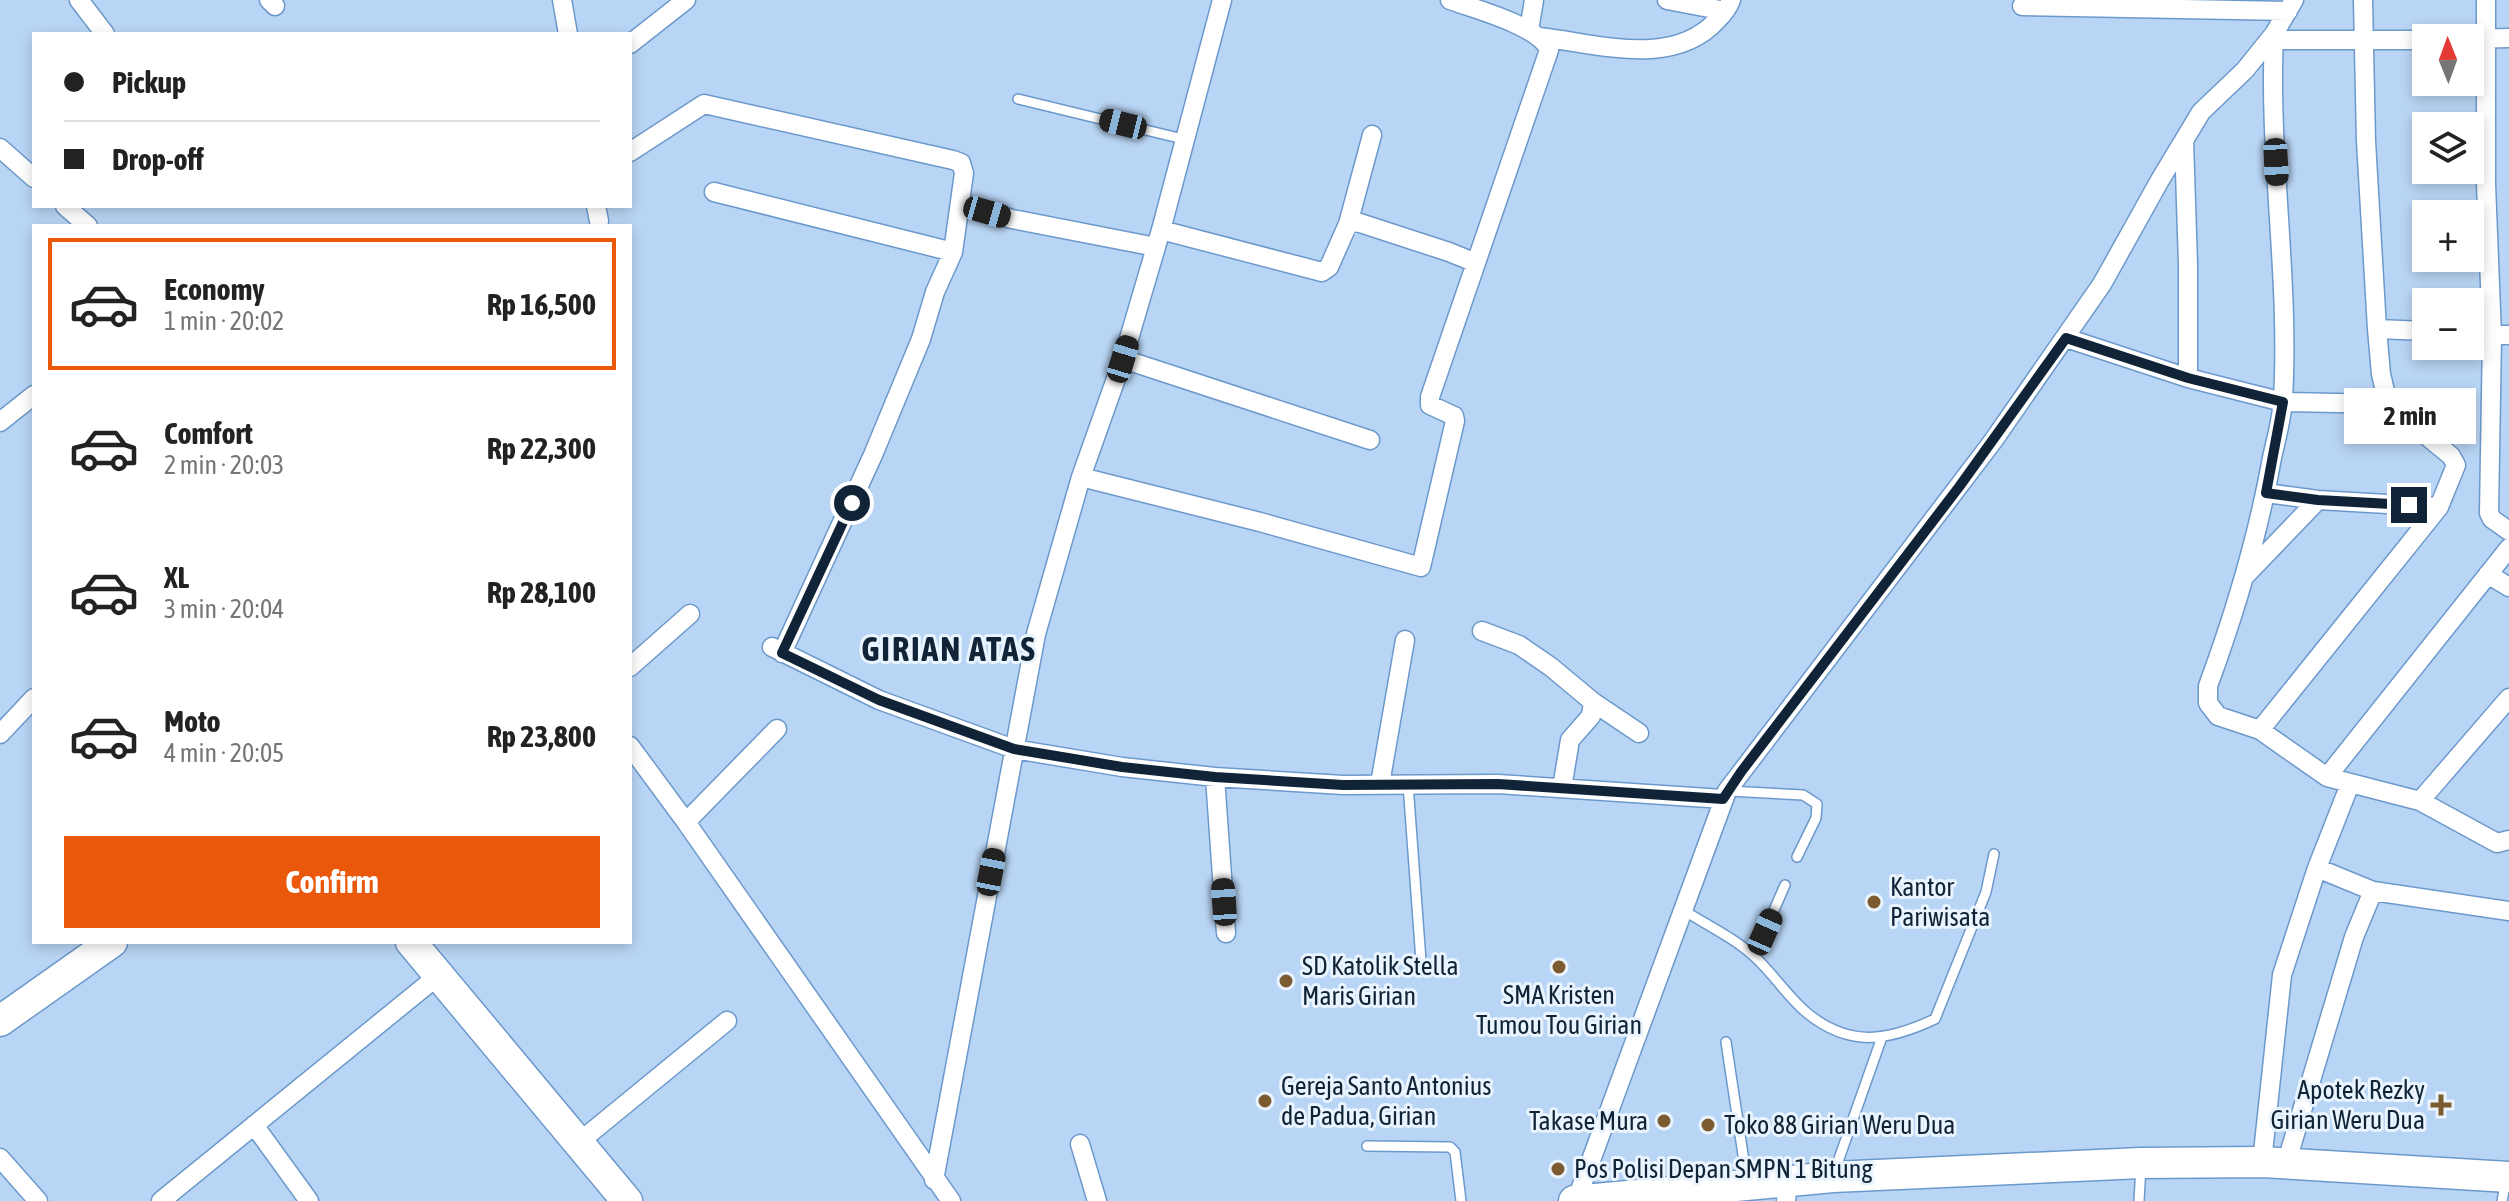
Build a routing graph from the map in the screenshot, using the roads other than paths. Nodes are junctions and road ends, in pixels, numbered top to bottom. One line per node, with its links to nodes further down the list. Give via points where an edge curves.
1 (79, 0): 14 (street)
2 (562, 0): 15 (street)
3 (686, 0): 22 (street)
4 (1222, 0): 27 (street)
5 (1450, 0): 16 (street)
6 (1534, 0): 16 (street)
7 (1667, 0): 11 (street)
8 (2363, 0): 21 (street)
9 (2486, 0): 13 (street)
10 (2291, 5): 12 (street); 17 (street)
11 (1728, 6): 16 (street, via 1711,27 1667,48 1622,48)
12 (2022, 6)
13 (2481, 24)
14 (103, 32)
15 (568, 32)
16 (1534, 34): 38 (street, via 1546,44 1548,58)
17 (2274, 37): 21 (street); 26 (street, via 2201,112); 46 (street)
18 (2484, 38): 19 (street)
19 (2509, 38)
20 (2412, 40): 21 (street)
21 (2365, 41): 39 (street)
22 (632, 42)
23 (2481, 96): 41 (street)
24 (1018, 99): 27 (lane)
25 (1372, 135): 35 (street)
26 (2184, 138): 42 (street); 44 (street)
27 (1187, 140): 36 (street)
28 (0, 148): 30 (street)
29 (632, 151): 32 (street, via 704,104 961,163)
30 (32, 176)
31 (714, 192): 37 (street)
32 (961, 205): 36 (street, via 1012,219); 37 (street)
33 (69, 208): 34 (street)
34 (88, 218)
35 (1348, 224): 36 (street, via 1322,272); 38 (street, via 1357,222)
36 (1159, 238): 43 (street)
37 (953, 252): 73 (street, via 897,401 821,573 777,650 879,700)
38 (1476, 263): 52 (street, via 1430,397 1430,405 1450,413 1455,421 1421,567)
39 (2377, 329): 40 (street); 47 (street)
40 (2412, 330)
41 (2500, 335): 51 (street)
42 (2066, 338): 44 (street); 80 (street)
43 (1123, 359): 49 (street); 52 (street)
44 (2188, 378): 46 (street)
45 (32, 397): 48 (street)
46 (2283, 402): 47 (street); 53 (street)
47 (2388, 404): 50 (street)
48 (0, 422)
49 (1370, 440)
50 (2456, 465): 51 (street); 55 (street)
51 (2489, 475): 56 (street, via 2489,513)
52 (1081, 477): 73 (street, via 1036,634)
53 (2266, 493): 54 (street); 59 (street)
54 (2318, 500): 55 (street); 59 (street)
55 (2439, 507): 69 (street)
56 (2509, 531)
57 (2509, 548): 58 (street)
58 (2488, 574): 60 (street); 75 (street)
59 (2243, 578): 69 (street, via 2208,686 2208,703 2218,716)
60 (2509, 587)
61 (690, 614): 64 (street)
62 (1482, 631): 67 (street, via 1519,645)
63 (1405, 640): 76 (street)
64 (632, 665)
65 (2509, 698): 81 (street)
66 (32, 700): 71 (street)
67 (1593, 702): 70 (street); 79 (street, via 1591,716 1570,740)
68 (777, 729): 82 (street)
69 (2260, 730): 75 (street)
70 (1639, 733)
71 (0, 734)
72 (632, 749): 82 (street)
73 (1014, 749): 74 (street); 109 (street)
74 (1215, 777): 76 (street); 91 (street)
75 (2327, 777): 78 (street)
76 (1380, 784): 77 (street)
77 (1408, 784): 79 (street); 95 (lane)
78 (2350, 784): 81 (street); 86 (street)
79 (1562, 788): 80 (street)
80 (1725, 795): 85 (lane, via 1803,795 1817,804 1816,818); 89 (street)
81 (2420, 801): 83 (street, via 2497,843)
82 (686, 822): 109 (street)
83 (2509, 840)
84 (1994, 854): 99 (lane, via 1986,892 1935,1019)
85 (1797, 857)
86 (2317, 868): 88 (street); 107 (street, via 2282,975)
87 (1785, 885): 94 (lane)
88 (2373, 891): 90 (street); 107 (street)
89 (1683, 910): 94 (lane); 120 (street)
90 (2509, 911)
91 (1226, 933)
92 (109, 944): 97 (highway)
93 (413, 944): 96 (highway)
94 (1754, 956): 99 (lane, via 1808,1014 1851,1038)
95 (1421, 961)
96 (439, 975): 101 (street); 102 (highway)
97 (0, 1021)
98 (727, 1021): 102 (street)
99 (1882, 1037): 108 (lane)
100 (1726, 1042): 110 (lane)
101 (254, 1125): 115 (street); 116 (street)
102 (578, 1143): 113 (highway)
103 (1080, 1144): 118 (street)
104 (1367, 1146): 119 (lane, via 1450,1147)
105 (0, 1158): 114 (street)
106 (2141, 1163): 107 (highway); 108 (highway); 121 (lane)
107 (2274, 1163): 111 (highway)
108 (1833, 1177): 112 (highway)
109 (934, 1180): 117 (street)
110 (1748, 1184): 112 (highway); 120 (highway)
111 (2506, 1185)
112 (1787, 1191)
113 (624, 1200)
114 (38, 1201)
115 (161, 1201)
116 (309, 1201)
117 (951, 1201)
118 (1097, 1201)
119 (1461, 1201)
120 (1575, 1201)
121 (2139, 1201)

